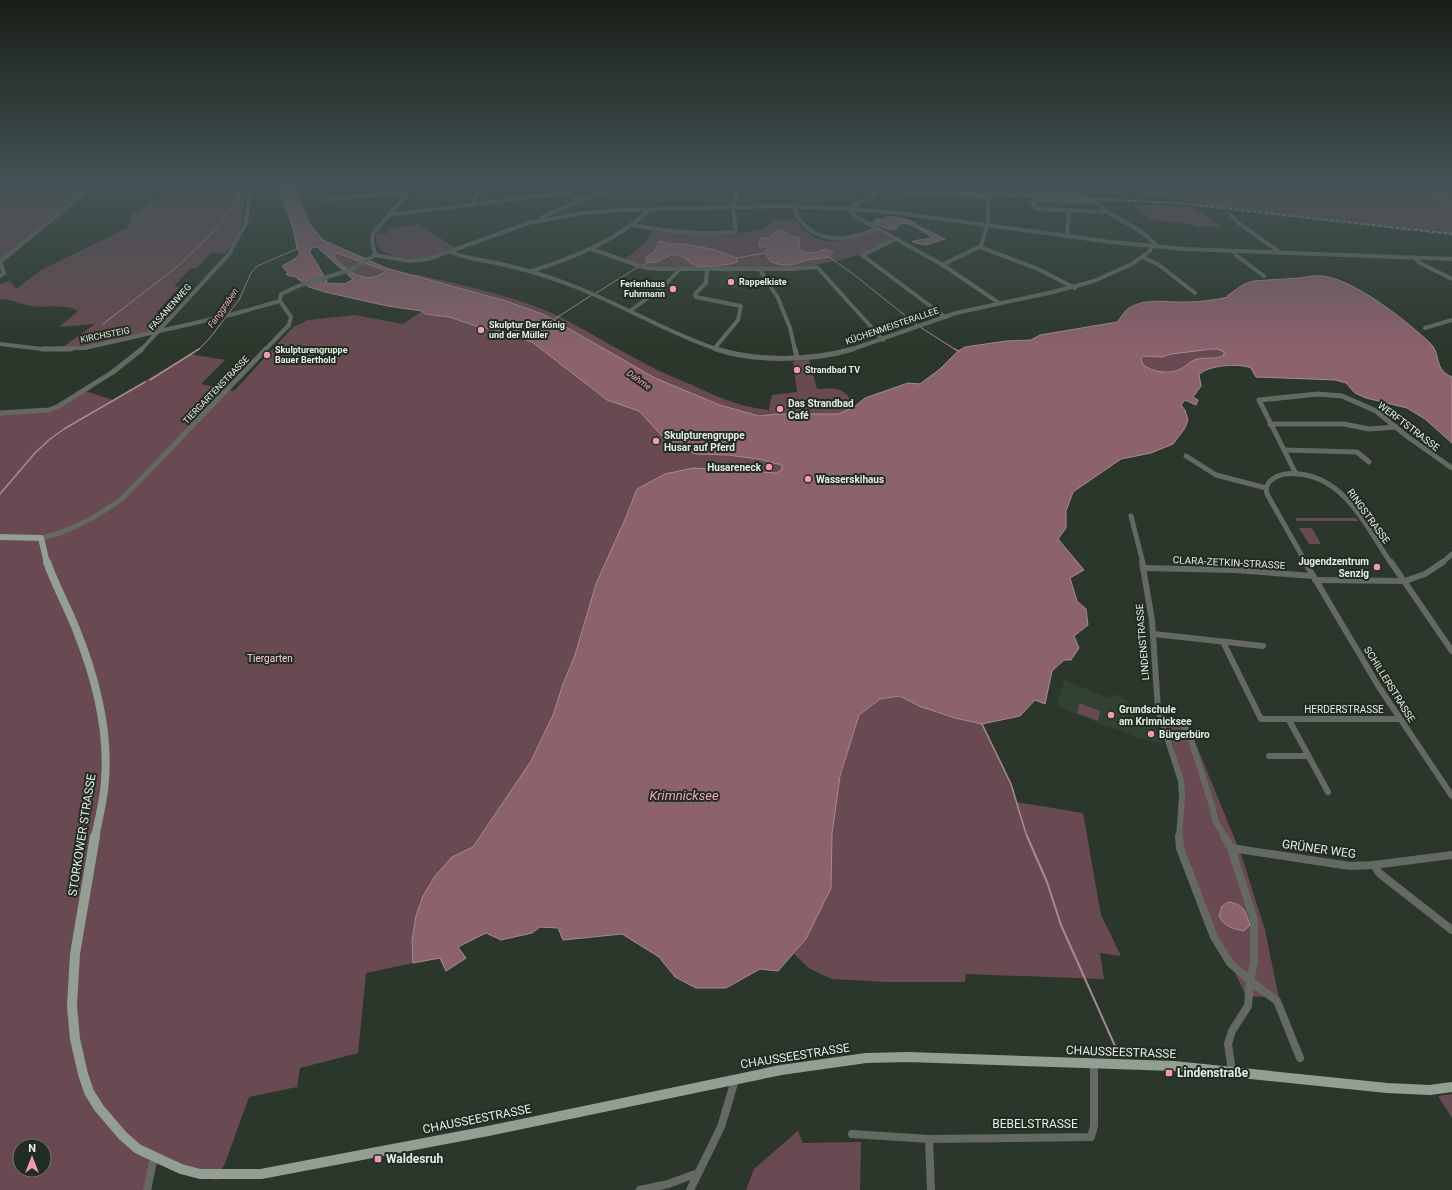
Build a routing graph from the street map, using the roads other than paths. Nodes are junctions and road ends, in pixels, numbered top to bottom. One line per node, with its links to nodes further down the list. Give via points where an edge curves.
1 (27, 240): 27 (street, via 0,262 4,273)
2 (238, 240): 38 (street, FASANENWEG, via 229,254)
3 (372, 240): 18 (street)
4 (484, 240): 15 (street)
5 (611, 240): 14 (street)
6 (894, 240): 22 (street); 35 (street, via 862,255)
7 (983, 240): 12 (street)
8 (1097, 240): 11 (street)
9 (1151, 240): 13 (street)
10 (1262, 240): 17 (street)
11 (1151, 246): 13 (street); 19 (street, KÜCHENMEISTERALLEE, via 1150,251)
12 (980, 247): 22 (street); 30 (street, via 1038,269)
13 (1158, 247): 16 (street)
14 (591, 249): 23 (street, via 646,268); 26 (street)
15 (451, 252): 18 (street, via 410,261); 26 (street, KÜCHENMEISTERALLEE)
16 (1234, 252): 17 (street); 28 (street)
17 (1281, 253): 20 (street)
18 (375, 255): 32 (street, via 348,271 311,281 284,292 279,297)
19 (1143, 257): 30 (street, KÜCHENMEISTERALLEE, via 1112,275); 31 (street, via 1159,264)
20 (1412, 257): 21 (street); 29 (street)
21 (1452, 259)
22 (942, 265): 33 (street)
23 (679, 270): 24 (street); 34 (street, via 664,286)
24 (707, 270): 25 (street); 42 (street, via 706,283 695,294 696,297 741,306 738,320)
25 (760, 270): 39 (street, via 817,267); 43 (street, via 778,298 790,328)
26 (532, 272): 34 (street, KÜCHENMEISTERALLEE, via 595,294)
27 (0, 276)
28 (1264, 276)
29 (1452, 279)
30 (1075, 288): 33 (street, KÜCHENMEISTERALLEE)
31 (1195, 293)
32 (280, 301): 38 (street, KIRCHSTEIG); 55 (street, TIERGARTENSTRASSE, via 291,317 290,326 123,499 67,530)
33 (999, 303): 35 (street, KÜCHENMEISTERALLEE)
34 (630, 311): 42 (street, KÜCHENMEISTERALLEE)
35 (944, 317): 39 (street, KÜCHENMEISTERALLEE)
36 (1452, 320): 37 (street)
37 (1425, 328)
38 (160, 331): 40 (street, KIRCHSTEIG, via 68,350); 44 (street, FASANENWEG, via 139,352 113,372 57,407)
39 (883, 340): 43 (street, KÜCHENMEISTERALLEE, via 823,356)
40 (2, 345): 41 (street)
41 (0, 348)
42 (714, 349): 43 (street, KÜCHENMEISTERALLEE, via 744,356)
43 (797, 358)
44 (0, 413)
45 (1270, 424): 46 (street, via 1344,424 1369,429); 46 (street, WERFTSTRASSE, via 1259,400 1318,394 1342,396 1376,411); 47 (street)
46 (1396, 427): 50 (street, WERFTSTRASSE)
47 (1285, 450): 49 (street, via 1357,452); 51 (street)
48 (1186, 456): 52 (street, via 1216,475)
49 (1369, 462)
50 (1452, 468)
51 (1296, 474): 52 (street, RINGSTRASSE, via 1275,477); 59 (street, RINGSTRASSE, via 1323,481 1342,494)
52 (1266, 488): 58 (street, via 1268,498)
53 (1131, 516): 57 (street, LINDENSTRASSE)
54 (0, 537): 55 (main road)
55 (41, 538): 83 (main road, STORKOWER STRASSE, via 44,553 90,665 100,709 106,766 103,801 75,954 72,1006 75,1039 83,1074 99,1108 123,1136 138,1149)
56 (1452, 554): 59 (street, via 1432,571)
57 (1143, 568): 58 (street, CLARA-ZETKIN-STRASSE, via 1235,570); 60 (street, LINDENSTRASSE)
58 (1314, 578): 59 (street, CLARA-ZETKIN-STRASSE); 64 (street, SCHILLERSTRASSE)
59 (1405, 581): 63 (street, RINGSTRASSE)
60 (1154, 634): 61 (street); 65 (street, LINDENSTRASSE)
61 (1223, 642): 62 (street); 66 (street, HERDERSTRASSE, via 1261,719)
62 (1263, 646)
63 (1452, 651)
64 (1399, 719): 66 (street, HERDERSTRASSE); 70 (street, SCHILLERSTRASSE)
65 (1160, 720): 71 (street, via 1177,721 1185,727 1215,820); 75 (street, LINDENSTRASSE, via 1176,759 1182,782 1177,833 1182,855 1214,937 1230,962)
66 (1289, 720): 68 (street)
67 (1269, 756): 68 (street)
68 (1308, 756): 69 (street)
69 (1328, 792)
70 (1452, 796)
71 (1231, 848): 73 (street, GRÜNER WEG, via 1350,866); 75 (street, via 1254,920 1254,962)
72 (1452, 855): 73 (street, GRÜNER WEG)
73 (1374, 865): 74 (street, via 1380,873)
74 (1452, 930)
75 (1250, 980): 76 (street, LINDENSTRASSE, via 1277,1001); 78 (street, via 1248,1006 1232,1031 1228,1044)
76 (1300, 1058)
77 (1094, 1064): 78 (main road, CHAUSSEESTRASSE, via 1174,1066); 79 (main road, CHAUSSEESTRASSE, via 908,1057 866,1058 780,1070); 82 (street, BEBELSTRASSE, via 1094,1126 1091,1137)
78 (1232, 1071): 80 (main road, CHAUSSEESTRASSE, via 1387,1088 1430,1090)
79 (735, 1080): 83 (main road, CHAUSSEESTRASSE, via 261,1174 200,1174); 84 (street, via 721,1127)
80 (1452, 1087)
81 (852, 1134): 82 (street, BEBELSTRASSE)
82 (930, 1139): 88 (street)
83 (154, 1157): 85 (street)
84 (698, 1173): 86 (street, via 668,1184); 87 (street)
85 (147, 1190)
86 (640, 1190)
87 (690, 1190)
88 (931, 1190)

